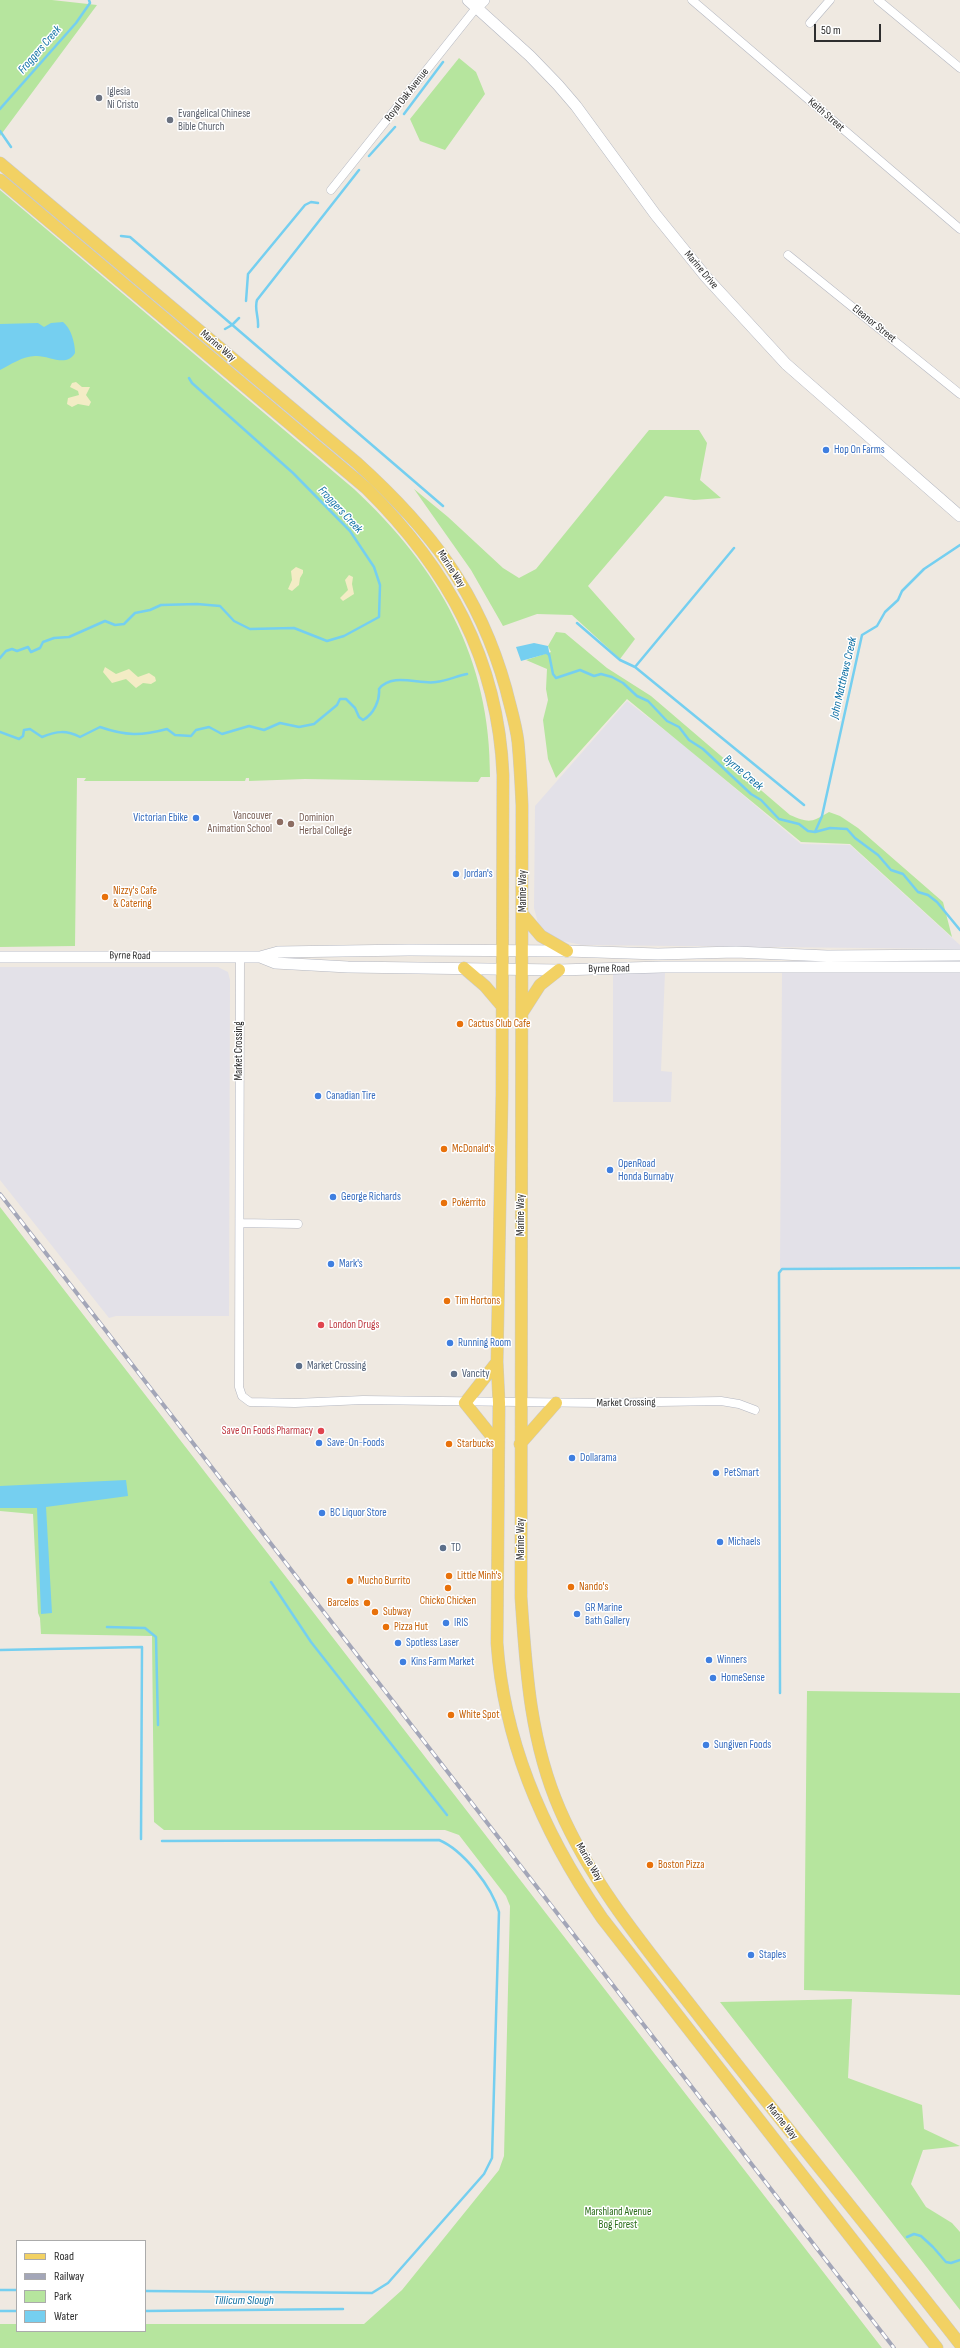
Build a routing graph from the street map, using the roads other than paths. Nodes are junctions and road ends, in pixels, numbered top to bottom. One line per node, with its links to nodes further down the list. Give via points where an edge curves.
1 (692, 0): 10 (street, Keith Street)
2 (830, 0): 5 (street)
3 (878, 0): 6 (street)
4 (476, 3): 9 (street, Royal Oak Avenue); 13 (street, Marine Drive, via 567,96 655,214 706,276 781,359 821,397)
5 (810, 23)
6 (960, 68)
7 (0, 163): 14 (main road, Marine Way, via 357,463 394,497 444,556 462,583 489,639 501,673 518,741 522,799)
8 (0, 180): 15 (main road, Marine Way, via 366,488 412,537 434,568 467,627 484,666 501,740)
9 (331, 190)
10 (960, 229)
11 (788, 254): 12 (street, Eleanor Street)
12 (960, 394)
13 (960, 516)
14 (523, 916): 16 (main road, Marine Way); 17 (main road, via 541,936)
15 (502, 950): 16 (street, Byrne Road); 19 (street, Byrne Road, via 286,952); 24 (main road, Marine Way)
16 (523, 950): 17 (street, Byrne Road); 25 (main road, Marine Way)
17 (567, 951): 18 (street, Byrne Road, via 658,954 736,952 827,956)
18 (960, 955)
19 (260, 956): 21 (street, Byrne Road); 23 (street, Byrne Road, via 276,963 348,967)
20 (0, 957): 21 (street, Byrne Road)
21 (240, 957): 29 (street, Market Crossing)
22 (960, 967): 26 (street, Byrne Road, via 662,967)
23 (464, 968): 24 (street, Byrne Road); 27 (main road)
24 (502, 968): 25 (street, Byrne Road); 27 (main road, Marine Way)
25 (523, 969): 26 (street, Byrne Road); 28 (main road, Marine Way)
26 (559, 970): 28 (main road, via 540,985)
27 (502, 1006): 31 (main road, Marine Way)
28 (521, 1014): 34 (main road, Marine Way)
29 (240, 1223): 30 (street); 32 (street, Market Crossing, via 239,1387 242,1396 250,1402 363,1400)
30 (298, 1224)
31 (497, 1362): 32 (main road); 33 (main road, Marine Way)
32 (465, 1403): 33 (street, Market Crossing); 37 (main road)
33 (499, 1403): 34 (street, Market Crossing); 37 (main road, Marine Way)
34 (520, 1403): 35 (street, Market Crossing); 38 (main road, Marine Way)
35 (556, 1403): 36 (street, Market Crossing, via 721,1401); 38 (main road)
36 (755, 1410)
37 (498, 1444): 40 (main road, Marine Way, via 499,1668 505,1702 524,1772 554,1840 577,1882 602,1918)
38 (520, 1444): 39 (main road, Marine Way, via 521,1597 526,1682 535,1731 560,1810 593,1871 621,1914 759,2094)
39 (960, 2344)
40 (937, 2348)

